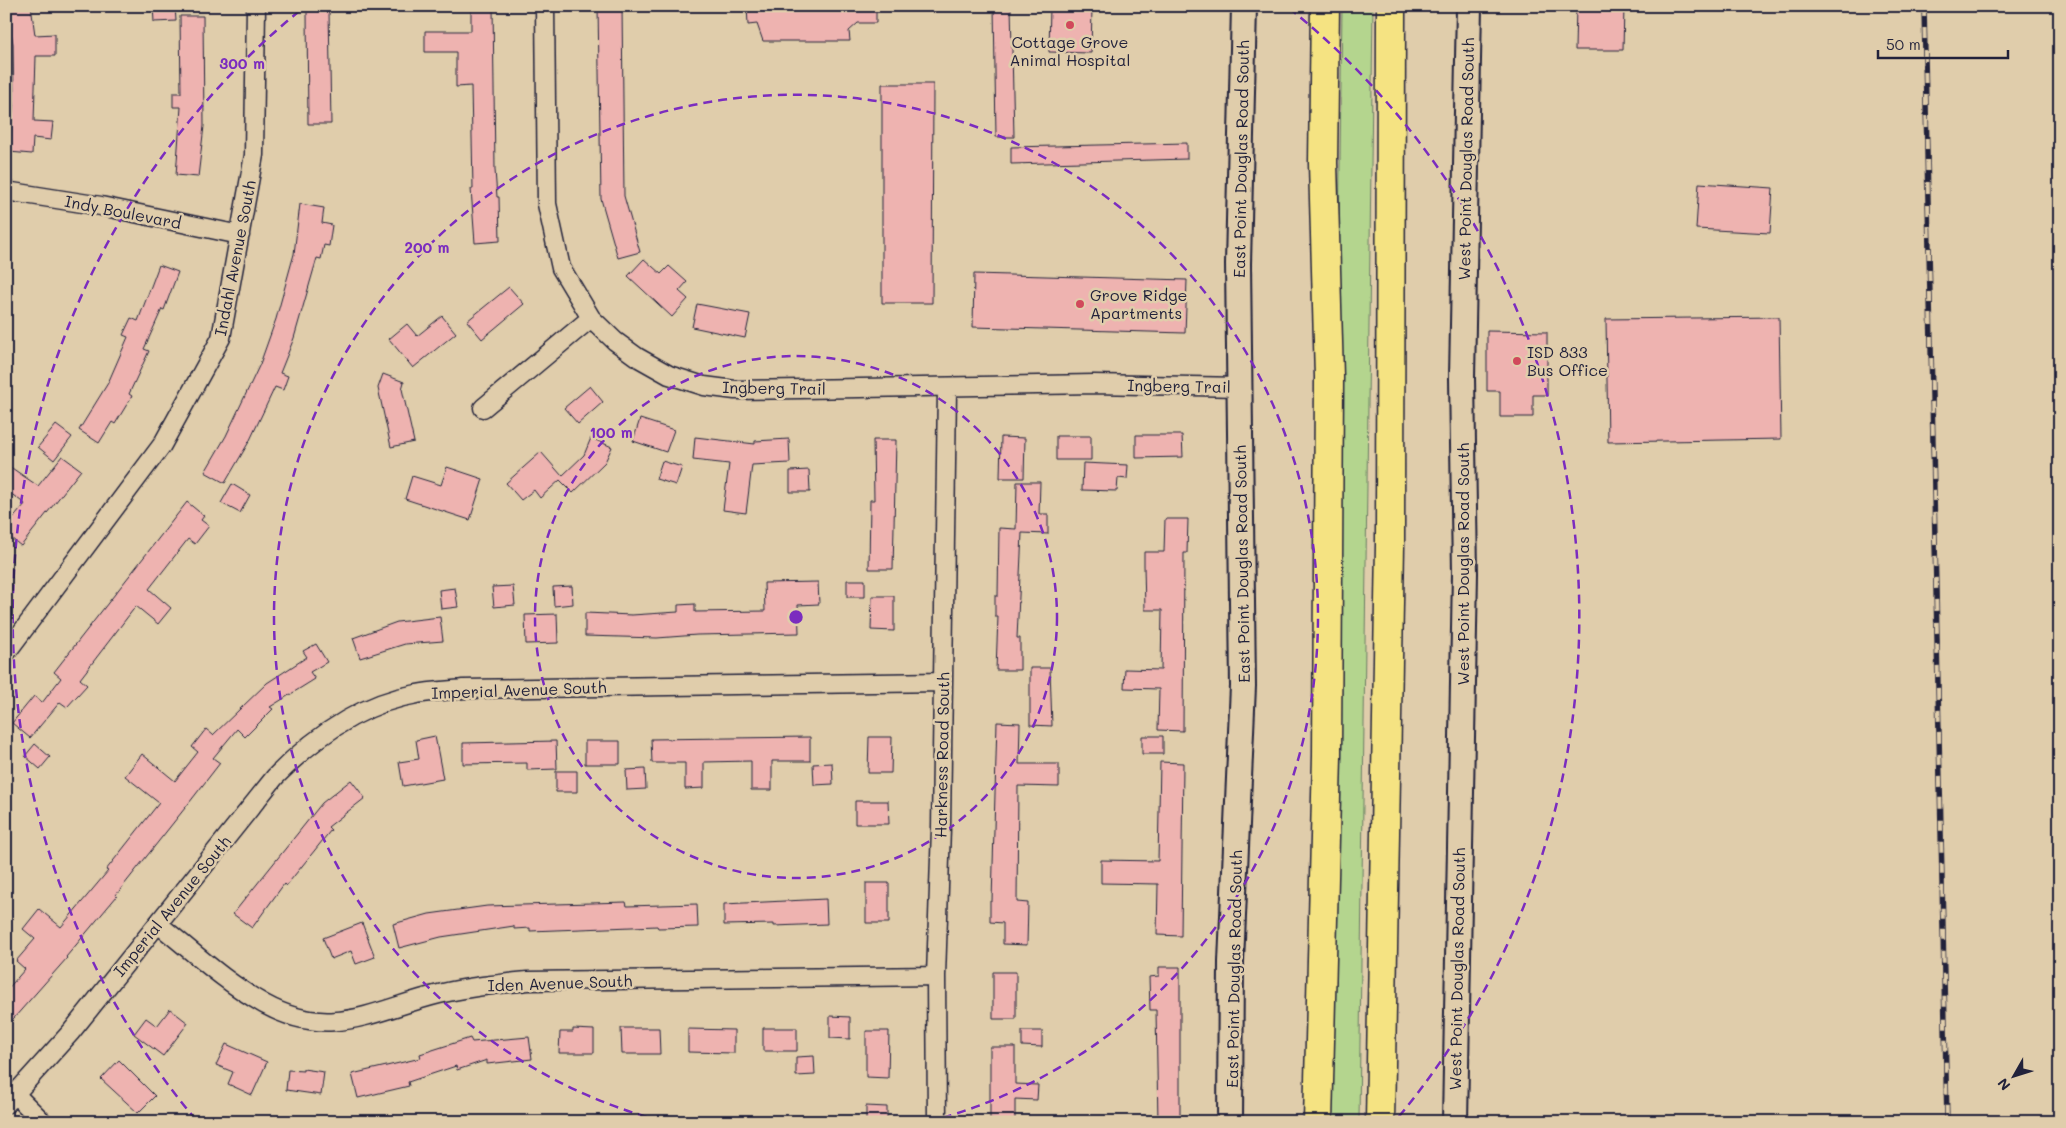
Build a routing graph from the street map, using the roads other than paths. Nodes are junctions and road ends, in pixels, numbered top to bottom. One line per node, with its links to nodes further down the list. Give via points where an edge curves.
1 (256, 6): 8 (street, Indahl Avenue South, via 254,155)
2 (545, 6): 9 (street, Ingberg Trail, via 546,204 561,268)
3 (1244, 6): 10 (street, East Point Douglas Road South, via 1238,264)
4 (1325, 6): 21 (highway, via 1323,163 1329,377 1327,756)
5 (1391, 6): 22 (highway, via 1390,555)
6 (1469, 6): 23 (street, West Point Douglas Road South, via 1462,378 1465,573)
7 (6, 191): 8 (street, Indy Boulevard, via 101,206)
8 (240, 235): 13 (street, Indahl Avenue South, via 221,338 162,446)
9 (591, 318): 11 (street, Ingberg Trail, via 637,357 669,375 704,386 735,390); 12 (street)
10 (1240, 387): 11 (street, Ingberg Trail, via 1094,384); 20 (street, East Point Douglas Road South, via 1244,686 1231,962)
11 (947, 389): 14 (street, Harkness Road South)
12 (483, 408)
13 (6, 652)
14 (943, 682): 15 (street, Imperial Avenue South, via 463,690 416,694 378,705 320,737 274,777); 16 (street, Harkness Road South)
15 (158, 924): 16 (street, Iden Avenue South, via 265,1005 311,1020 337,1022 362,1018 438,994 528,981); 17 (street, Imperial Avenue South)
16 (936, 976): 19 (street, Harkness Road South)
17 (11, 1100): 18 (street)
18 (43, 1122)
19 (937, 1122)
20 (1230, 1122)
21 (1318, 1122)
22 (1380, 1122)
23 (1455, 1122)

